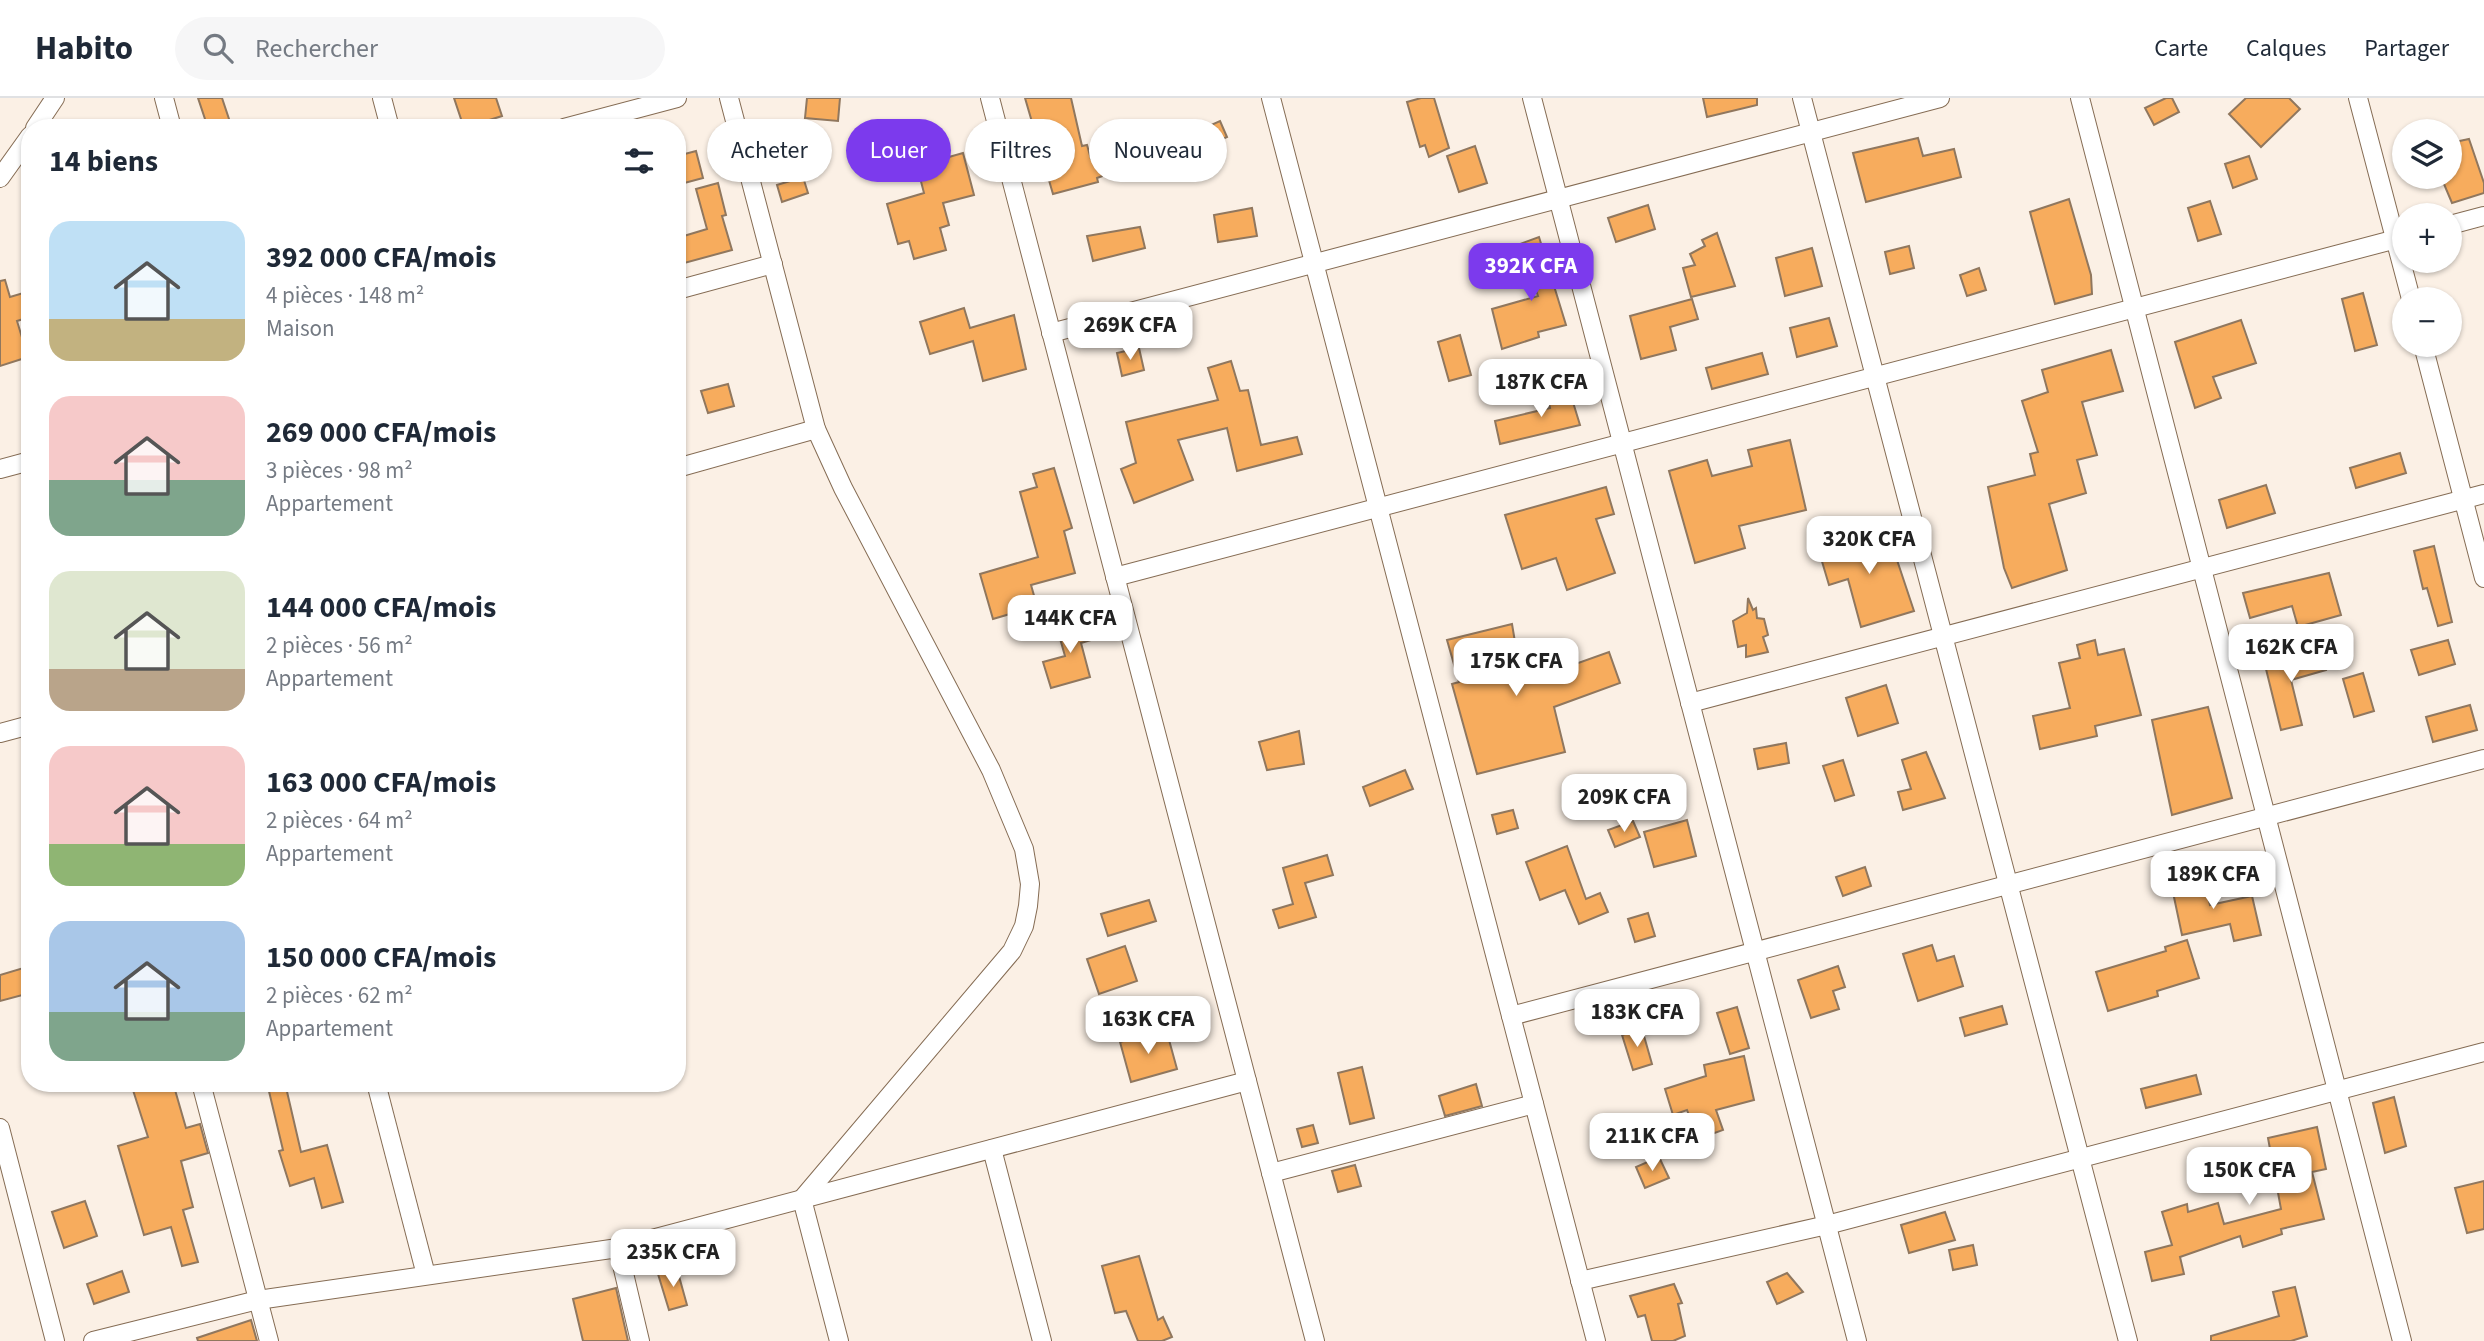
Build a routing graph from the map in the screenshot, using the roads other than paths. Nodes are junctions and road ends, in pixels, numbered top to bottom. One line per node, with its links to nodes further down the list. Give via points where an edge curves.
1 (55, 98): 13 (street)
2 (164, 98): 14 (street)
3 (382, 98): 15 (street)
4 (677, 98): 16 (street)
5 (729, 98): 26 (street)
6 (990, 98): 29 (street)
7 (1271, 98): 25 (street)
8 (1532, 98): 20 (street)
9 (1802, 98): 17 (street)
10 (1940, 98): 17 (street)
11 (2080, 98): 28 (street)
12 (2358, 98): 21 (street)
13 (42, 119)
14 (170, 119)
15 (388, 119)
16 (598, 119)
17 (1811, 132): 20 (street); 31 (street)
18 (21, 149): 19 (street)
19 (0, 178)
20 (1558, 199): 25 (street); 33 (street)
21 (2392, 211)
22 (2484, 215): 23 (street)
23 (2462, 221)
24 (2392, 240): 28 (street)
25 (1314, 263): 29 (street); 39 (street)
26 (772, 264): 27 (street); 32 (street)
27 (686, 288)
28 (2134, 308): 31 (street); 40 (street)
29 (1051, 333): 41 (street)
30 (2426, 357): 38 (street)
31 (1875, 376): 33 (street); 43 (street)
32 (816, 429): 35 (street); 63 (street, via 991,770 1024,849 1030,884 1024,926 1012,951)
33 (1622, 443): 39 (street); 44 (street)
34 (21, 463): 36 (street)
35 (686, 465)
36 (0, 468)
37 (2484, 494): 38 (street)
38 (2463, 499): 40 (street); 42 (street)
39 (1378, 508): 41 (street); 51 (street)
40 (2203, 568): 43 (street); 48 (street)
41 (1115, 577): 53 (street)
42 (2484, 578)
43 (1943, 636): 44 (street); 49 (street)
44 (1690, 704): 50 (street)
45 (21, 727): 46 (street)
46 (0, 733)
47 (2484, 759): 48 (street)
48 (2267, 816): 49 (street); 54 (street)
49 (2008, 885): 50 (street); 60 (street)
50 (1755, 952): 51 (street); 64 (street)
51 (1511, 1016): 57 (street)
52 (2484, 1052): 54 (street)
53 (1247, 1081): 59 (street); 61 (street)
54 (2339, 1090): 60 (street); 79 (street)
55 (203, 1092): 68 (street)
56 (378, 1092): 66 (street)
57 (1534, 1104): 61 (street); 67 (street)
58 (0, 1128): 62 (street)
59 (992, 1149): 63 (street); 74 (street)
60 (2080, 1159): 64 (street); 78 (street)
61 (1271, 1174): 75 (street)
62 (8, 1193): 69 (street)
63 (802, 1199): 65 (street); 73 (street)
64 (1827, 1225): 67 (street); 77 (street)
65 (618, 1248): 66 (street); 72 (street)
66 (426, 1275): 68 (street)
67 (1580, 1282): 76 (street)
68 (258, 1300): 70 (street); 71 (street)
69 (55, 1341)
70 (93, 1341)
71 (269, 1341)
72 (640, 1341)
73 (839, 1341)
74 (1042, 1341)
75 (1315, 1341)
76 (1596, 1341)
77 (1857, 1341)
78 (2127, 1341)
79 (2402, 1341)

